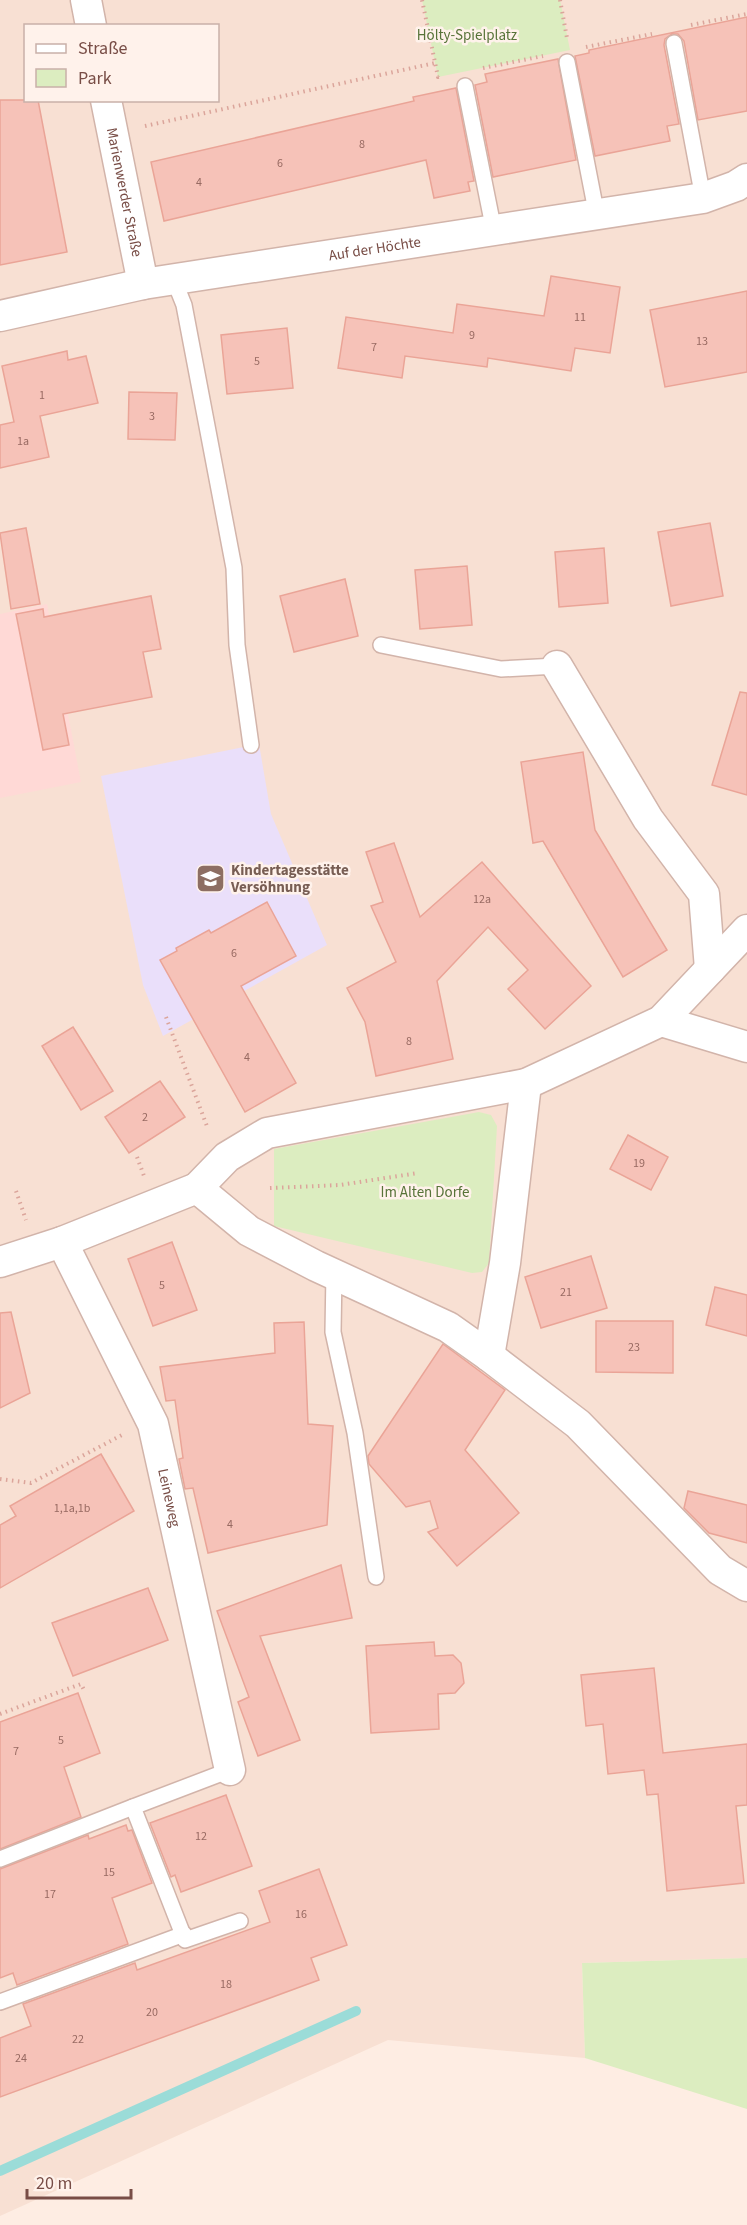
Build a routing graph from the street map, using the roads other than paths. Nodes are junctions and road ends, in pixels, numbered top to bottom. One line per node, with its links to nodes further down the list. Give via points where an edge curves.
1 (86, 0): 2 (street)
2 (91, 24)
3 (674, 43): 8 (lane)
4 (568, 56): 9 (lane)
5 (465, 86): 10 (lane)
6 (106, 102): 12 (street, Marienwerder Straße)
7 (747, 179): 8 (street, Auf der Höchte)
8 (703, 198): 9 (street, Auf der Höchte)
9 (597, 216): 10 (street, Auf der Höchte)
10 (494, 231): 11 (street, Auf der Höchte)
11 (174, 280): 12 (street, Auf der Höchte); 16 (lane, via 184,305 234,568 237,645)
12 (143, 284): 13 (street, Auf der Höchte)
13 (0, 316)
14 (381, 645): 15 (lane, via 501,669)
15 (557, 666): 18 (street, via 648,819 704,894)
16 (251, 746)
17 (747, 930): 18 (street)
18 (710, 969): 19 (street)
19 (661, 1021): 20 (street); 21 (street)
20 (747, 1047)
21 (526, 1084): 22 (street, via 267,1133 227,1157); 26 (street, via 505,1263)
22 (197, 1188): 23 (street); 25 (street, via 249,1231)
23 (63, 1242): 24 (street); 29 (street, Leineweg, via 153,1424)
24 (0, 1262)
25 (333, 1272): 26 (street, via 448,1327); 27 (lane, via 333,1332 355,1433)
26 (489, 1356): 28 (street, via 578,1424 720,1570)
27 (376, 1577)
28 (747, 1586)
29 (230, 1770): 30 (lane)
30 (133, 1807): 31 (lane); 33 (lane)
31 (0, 1859)
32 (240, 1921): 33 (lane, via 186,1940)
33 (184, 1934): 34 (lane)
34 (0, 2002)

